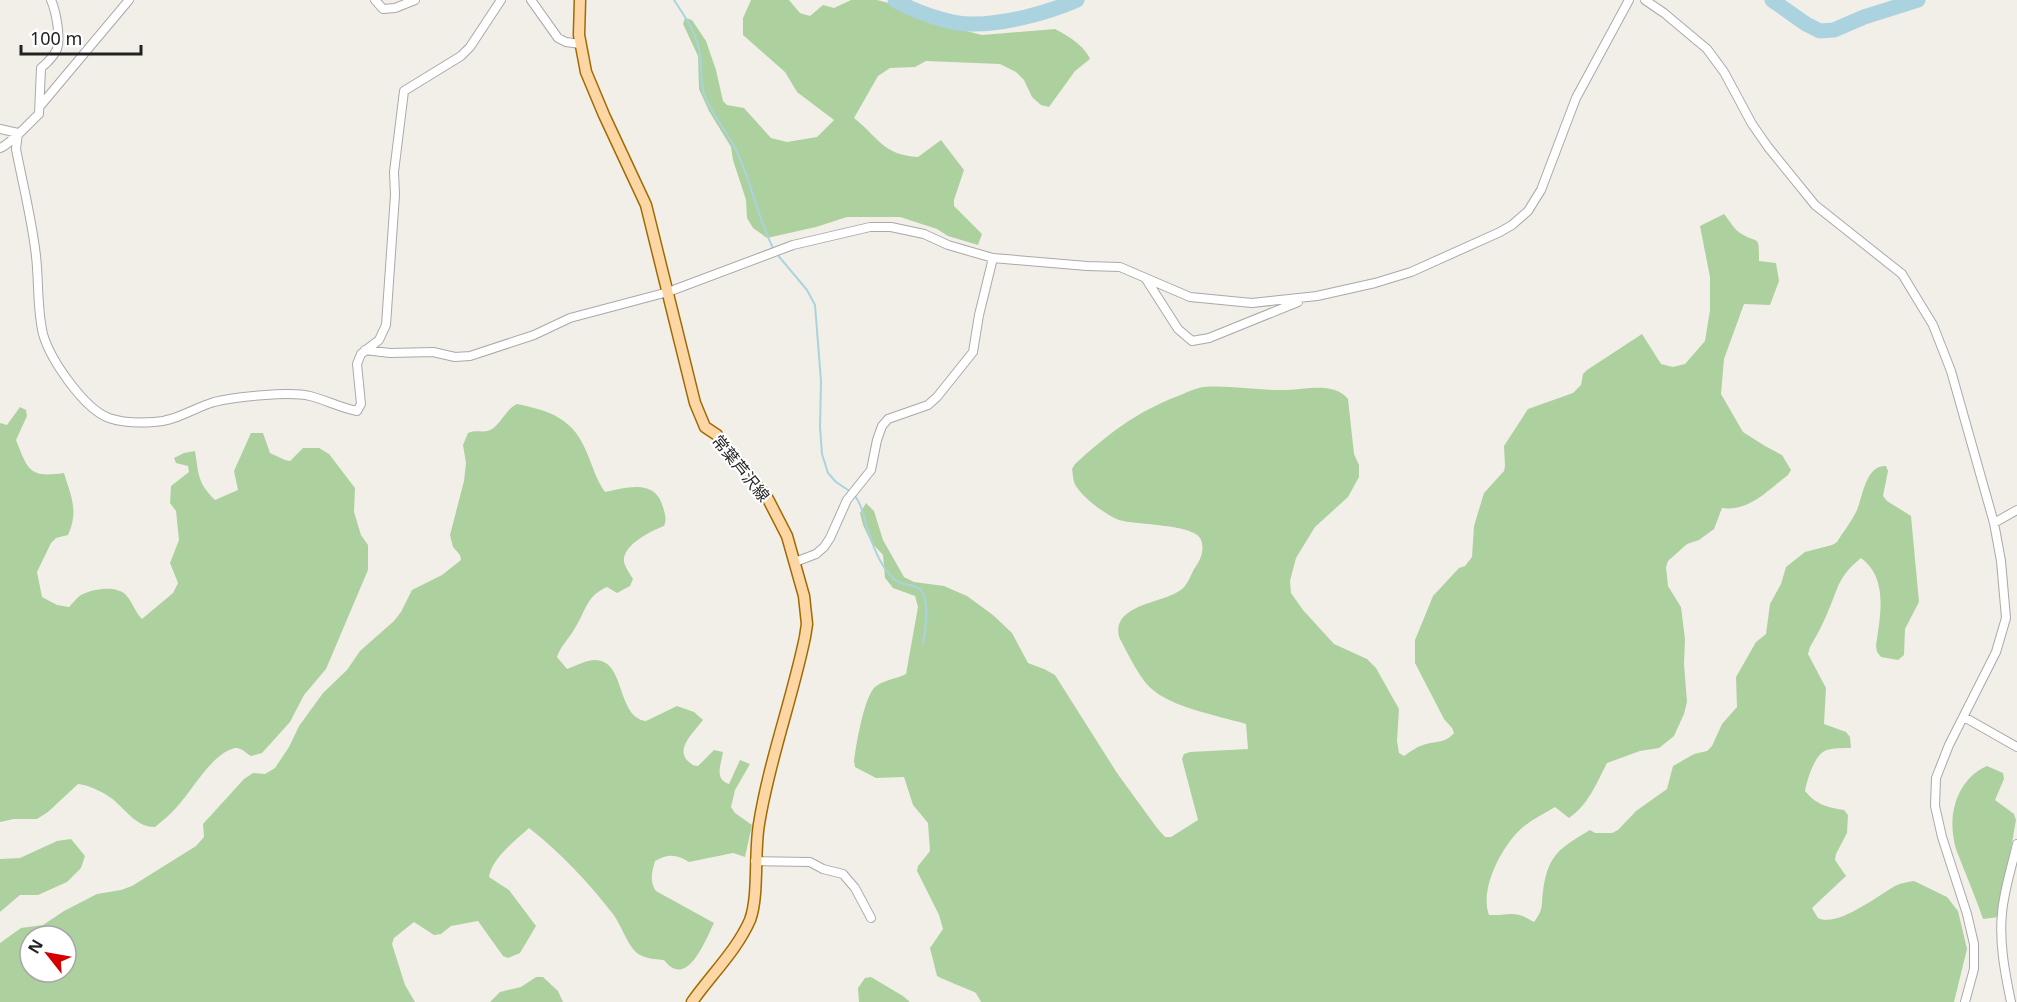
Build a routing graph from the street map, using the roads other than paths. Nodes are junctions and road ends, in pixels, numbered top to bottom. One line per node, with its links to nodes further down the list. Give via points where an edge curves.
1 (51, 0): 11 (street, via 57,48 41,68)
2 (129, 0): 11 (street)
3 (375, 0): 4 (street, via 383,9)
4 (415, 0)
5 (501, 0): 19 (street, via 461,56 404,91 394,172 386,325 379,340)
6 (531, 0): 10 (street, via 558,38)
7 (580, 0): 10 (main road, 常葉芦沢線)
8 (1629, 0): 18 (street, via 1576,98 1528,211 1500,232 1411,272)
9 (1645, 0): 21 (street, via 1707,49 1767,147 1815,205 1902,274 1933,325 1951,371)
10 (580, 44): 17 (main road, 常葉芦沢線, via 586,72 646,206)
11 (41, 106): 13 (street, via 39,114)
12 (0, 129): 13 (street)
13 (18, 132): 14 (street, via 7,146); 19 (street, via 16,149 33,235 46,344 88,404 108,417 155,422 214,402 275,394 308,396 357,411 362,404 357,364)
14 (0, 148)
15 (993, 258): 16 (street, via 1120,267); 17 (street, via 924,234 870,227 793,244); 22 (street, via 973,352 937,398 888,419 882,426 871,470 848,500 830,538 816,554)
16 (1146, 278): 18 (street, via 1190,297 1252,303); 18 (street, via 1178,329 1192,341 1209,338)
17 (668, 292): 19 (street, via 570,318 534,335 470,356); 22 (main road, 常葉芦沢線, via 695,403 705,427 717,435 768,498)
18 (1310, 297)
19 (366, 350)
20 (2017, 510): 21 (street)
21 (1994, 523): 23 (street, via 2006,618 1996,652)
22 (795, 561): 26 (main road, 常葉芦沢線, via 806,609 806,638 765,796)
23 (1964, 717): 24 (street); 29 (street, via 1936,778 1935,806 1974,944 1974,969)
24 (2017, 747)
25 (2017, 844): 30 (street, via 2002,911 2001,937)
26 (755, 861): 27 (street, via 810,862 843,874); 28 (main road, 常葉芦沢線, via 754,903 746,929)
27 (871, 918)
28 (692, 1002)
29 (1965, 1002)
30 (2011, 1002)

